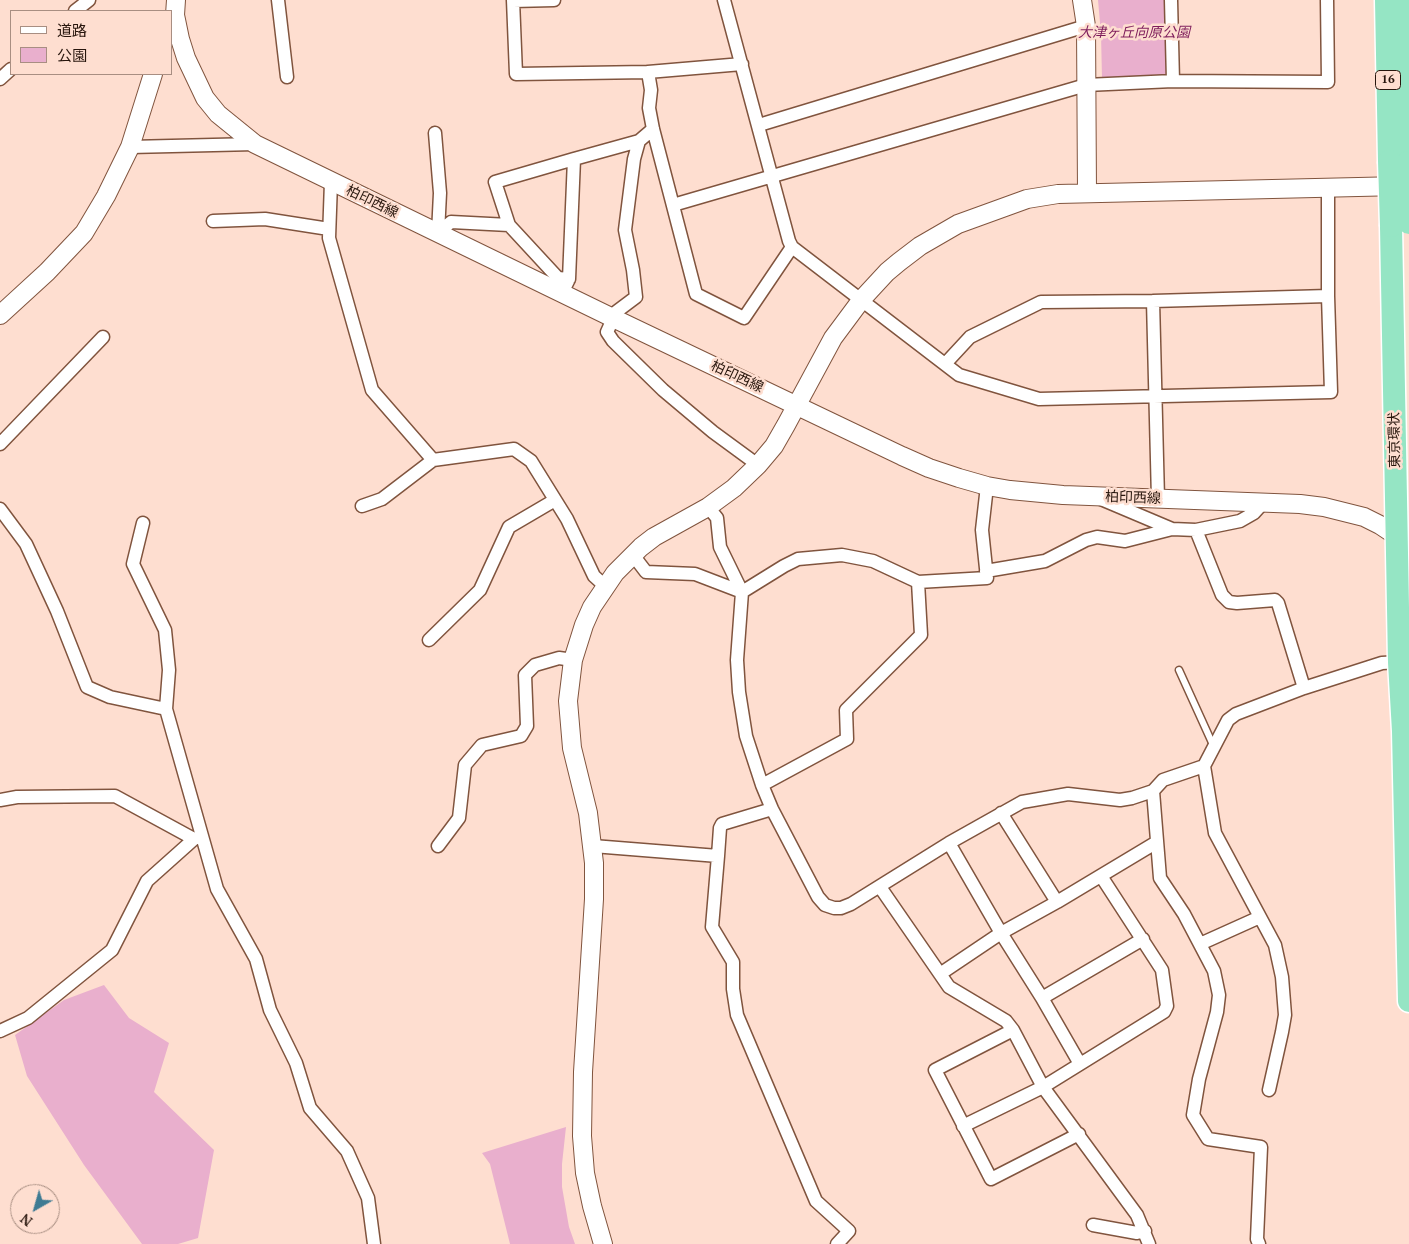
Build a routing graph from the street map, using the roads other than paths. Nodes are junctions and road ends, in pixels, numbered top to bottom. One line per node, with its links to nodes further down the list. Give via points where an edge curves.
1 (89, 0): 11 (street)
2 (278, 0): 18 (street)
3 (554, 0): 10 (street)
4 (724, 0): 14 (street)
5 (1082, 0): 13 (street)
6 (1171, 0): 20 (street)
7 (1327, 0): 20 (street, via 1328,82)
8 (1386, 0): 29 (highway, 東京環状 / 16)
9 (1404, 0): 29 (highway, 東京環状 / 16)
10 (513, 1): 16 (street, via 516,74)
11 (75, 10)
12 (174, 13): 26 (street, 柏印西線, via 186,58 205,98 218,114)
13 (1086, 26): 21 (street); 22 (street)
14 (742, 64): 16 (street); 22 (street)
15 (10, 70): 19 (street)
16 (648, 72): 23 (street)
17 (153, 75): 27 (street)
18 (287, 77)
19 (0, 79)
20 (1173, 81): 21 (street)
21 (1086, 85): 30 (street); 34 (street)
22 (759, 125): 30 (street)
23 (653, 130): 25 (street); 35 (street)
24 (435, 133): 40 (street, via 440,193)
25 (639, 141): 28 (street); 47 (street, via 625,230 636,297)
26 (254, 144): 27 (street); 31 (street, 柏印西線)
27 (130, 147): 46 (street, via 84,233)
28 (574, 159): 38 (street, via 495,182); 42 (street)
29 (1398, 162): 37 (highway, 東京環状 / 16, bridge)
30 (772, 176): 35 (street); 41 (street)
31 (331, 182): 39 (street); 40 (street, 柏印西線)
32 (1409, 185): 33 (street)
33 (1328, 188): 34 (street); 43 (street)
34 (1087, 193): 44 (street, via 1027,199 958,224 899,262)
35 (673, 205): 41 (street, via 696,294 744,318)
36 (213, 221): 39 (street, via 265,219)
37 (1400, 224): 66 (highway, 東京環状 / 16)
38 (509, 226): 40 (street, via 451,222); 42 (street)
39 (329, 229): 53 (street, via 372,390)
40 (438, 233): 42 (street, 柏印西線)
41 (792, 247): 44 (street)
42 (566, 286): 47 (street, 柏印西線)
43 (1328, 296): 45 (street); 50 (street, via 1331,392)
44 (862, 299): 49 (street); 51 (street, via 829,344)
45 (1153, 301): 49 (street, via 1041,302 970,337); 50 (street)
46 (0, 315)
47 (613, 318): 51 (street, 柏印西線); 54 (street, via 607,332 613,340 663,390)
48 (103, 338): 52 (street)
49 (945, 364): 50 (street, via 959,375 1039,399)
50 (1156, 397): 57 (street)
51 (796, 406): 54 (street, via 774,446); 55 (street, 柏印西線, via 930,468)
52 (0, 444)
53 (433, 460): 58 (street, via 514,449 531,461); 60 (street, via 382,499)
54 (758, 465): 61 (street)
55 (987, 486): 56 (street, 柏印西線); 68 (street, via 982,530)
56 (1094, 496): 57 (street, 柏印西線); 64 (street)
57 (1158, 499): 59 (street, 柏印西線)
58 (555, 500): 70 (street, via 594,576); 72 (street, via 509,528 480,590)
59 (1264, 502): 65 (street, via 1240,521); 66 (street, 柏印西線, via 1344,511 1380,525)
60 (362, 506)
61 (708, 507): 67 (street, via 666,530); 71 (street, via 717,518 720,547)
62 (0, 509): 77 (street, via 26,544 87,687 110,697)
63 (142, 523): 77 (street, via 132,564 165,630 169,670)
64 (1172, 529): 65 (street); 68 (street, via 1125,541 1096,537 1045,561)
65 (1196, 530): 76 (street, via 1222,595 1229,602 1275,600 1278,603)
66 (1403, 543): 74 (highway, 東京環状 / 16)
67 (633, 555): 70 (street); 71 (street, via 646,572 695,574)
68 (986, 571): 69 (street, via 987,578)
69 (918, 582): 71 (street, via 873,561 842,555 798,559); 80 (street, via 922,636 846,710 847,739)
70 (605, 586): 73 (street, via 584,625)
71 (742, 592): 80 (street, via 737,638 739,692 746,736)
72 (429, 640)
73 (573, 660): 88 (street, via 559,658 535,665 525,675 527,726 521,736 482,744 465,765 459,818); 89 (street, via 568,716)
74 (1399, 662): 76 (street, via 1382,663); 100 (highway, 東京環状 / 16)
75 (1179, 670): 78 (lane)
76 (1304, 688): 78 (street, via 1236,714 1228,720)
77 (166, 709): 85 (street)
78 (1214, 747): 79 (street)
79 (1204, 766): 81 (street, via 1163,780); 94 (street, via 1215,832)
80 (762, 785): 83 (street)
81 (1153, 791): 84 (street, via 1120,800 1068,794 1022,802); 86 (street)
82 (0, 800): 85 (street, via 115,796)
83 (772, 809): 90 (street, via 722,824); 92 (street, via 825,905 841,908)
84 (1001, 813): 87 (street); 93 (street)
85 (198, 838): 102 (street, via 147,881 112,950 28,1018); 110 (street, via 217,889 256,959 270,1010 296,1063 310,1108 347,1151 368,1198)
86 (1157, 842): 91 (street); 97 (street, via 1160,878)
87 (949, 843): 92 (street); 95 (street)
88 (438, 846)
89 (593, 846): 90 (street); 111 (street, via 594,899 582,1136 585,1173)
90 (718, 856): 112 (street, via 712,927 733,962 737,1015 816,1201 850,1231)
91 (1102, 876): 93 (street); 96 (street)
92 (880, 887): 98 (street)
93 (1057, 902): 95 (street)
94 (1260, 917): 97 (street); 105 (street, via 1275,945 1284,1002 1282,1032)
95 (1001, 933): 98 (street); 99 (street)
96 (1144, 939): 99 (street); 103 (street, via 1162,970 1167,1006 1164,1012)
97 (1200, 944): 114 (street, via 1214,971 1219,995 1193,1115 1208,1138 1261,1148 1257,1239)
98 (940, 974): 101 (street, via 949,987 1006,1021)
99 (1042, 998): 103 (street)
100 (1409, 1001)
101 (1013, 1030): 104 (street); 106 (street, via 935,1070)
102 (0, 1031)
103 (1080, 1064): 104 (street)
104 (1043, 1087): 106 (street); 107 (street)
105 (1269, 1090)
106 (963, 1126): 107 (street, via 990,1179)
107 (1079, 1134): 109 (street, via 1137,1215)
108 (1094, 1225): 109 (street)
109 (1145, 1232): 113 (street)
110 (374, 1244)
111 (603, 1244)
112 (837, 1244)
113 (1149, 1244)
114 (1260, 1244)

